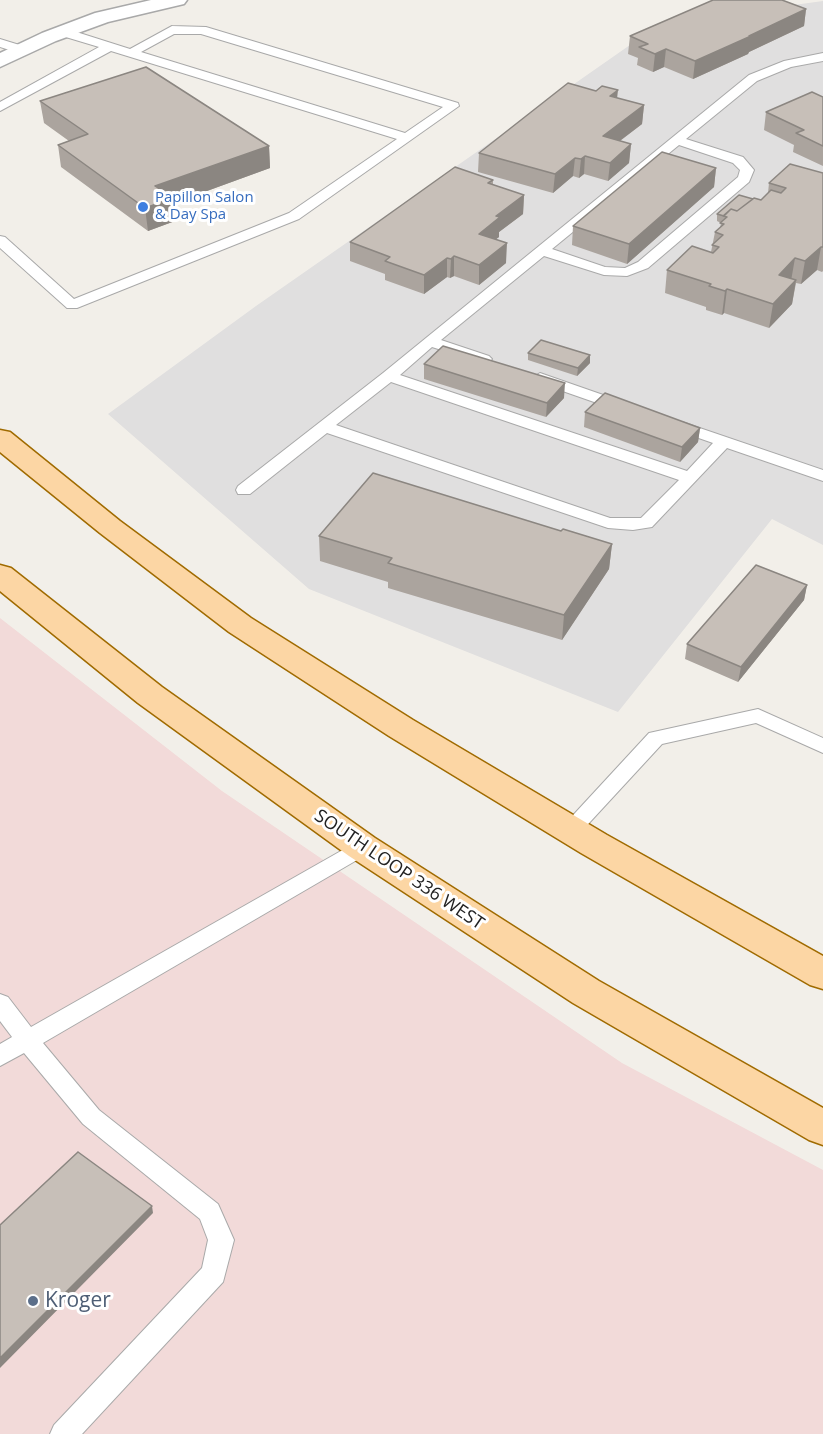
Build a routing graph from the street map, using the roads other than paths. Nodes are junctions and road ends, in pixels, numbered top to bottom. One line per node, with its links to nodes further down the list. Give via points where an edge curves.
1 (177, 0): 2 (street, via 102,17)
2 (63, 32): 4 (lane); 5 (street)
3 (0, 43): 5 (lane)
4 (110, 46): 6 (lane); 9 (lane)
5 (22, 50): 8 (street)
6 (131, 53): 10 (lane); 10 (lane, via 172,30 202,30 453,106)
7 (823, 57): 11 (lane, via 788,64 753,78)
8 (0, 61)
9 (0, 107)
10 (407, 138): 14 (lane, via 294,216 72,305)
11 (676, 140): 13 (lane); 13 (lane, via 738,160 747,170 744,179 643,265 627,272 604,271)
12 (0, 240): 14 (lane)
13 (541, 250): 16 (lane)
14 (16, 254): 15 (lane)
15 (0, 259)
16 (430, 341): 17 (lane); 19 (lane)
17 (498, 364)
18 (520, 372): 20 (lane)
19 (389, 376): 22 (lane); 26 (lane)
20 (633, 410)
21 (667, 422): 24 (lane)
22 (324, 427): 26 (lane, via 608,523 646,523); 27 (lane)
23 (0, 438): 30 (main road, via 240,625)
24 (723, 441): 25 (lane); 26 (lane)
25 (823, 476)
26 (690, 478)
27 (244, 490)
28 (0, 575): 31 (main road, SOUTH LOOP 336 WEST, via 150,696)
29 (823, 746): 30 (lane, via 758,716 656,738)
30 (572, 830): 32 (main road)
31 (362, 847): 34 (lane); 36 (main road, SOUTH LOOP 336 WEST, via 586,992)
32 (823, 974)
33 (0, 1003): 34 (lane)
34 (27, 1040): 35 (lane); 37 (lane, via 92,1117 209,1212 221,1240 214,1274)
35 (0, 1056)
36 (823, 1128)
37 (64, 1434)

